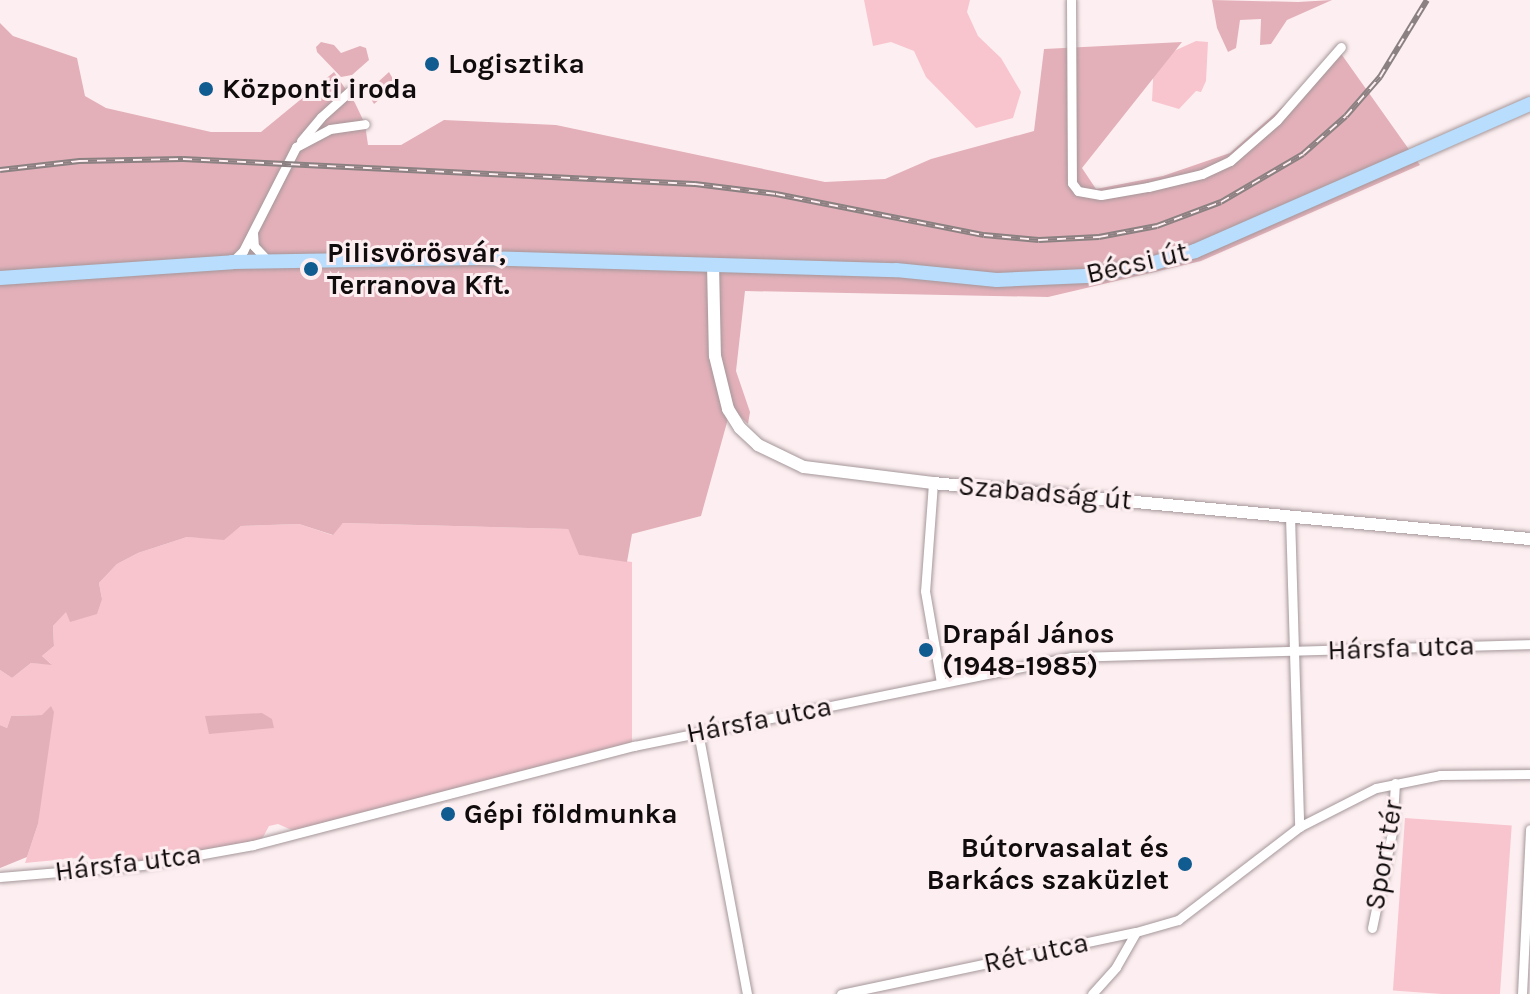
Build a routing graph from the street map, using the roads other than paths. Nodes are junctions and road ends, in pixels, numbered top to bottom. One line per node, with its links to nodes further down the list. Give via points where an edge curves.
1 (1071, 0): 2 (street, via 1072,183 1078,191 1101,195 1148,187 1230,161 1277,120)
2 (1341, 47)
3 (349, 92): 6 (street)
4 (1529, 106): 10 (main road, Bécsi út, via 1195,251 1119,271 997,280 896,270)
5 (365, 124): 6 (street, via 330,129)
6 (296, 147): 7 (street)
7 (253, 233): 8 (street, via 254,246); 9 (street)
8 (268, 261): 9 (main road, Bécsi út); 10 (main road, Bécsi út, via 481,258)
9 (232, 262): 11 (main road, Bécsi út)
10 (713, 264): 12 (main road, Szabadság út, via 715,356 721,392 740,428 769,451 804,467)
11 (0, 278)
12 (933, 483): 13 (main road, Szabadság út); 17 (street, via 925,591)
13 (1290, 516): 14 (main road, Szabadság út); 16 (street)
14 (1530, 539)
15 (1530, 644): 16 (street, Hársfa utca)
16 (1293, 651): 17 (street, Hársfa utca, via 1084,656); 22 (street)
17 (941, 683): 18 (street, Hársfa utca)
18 (698, 732): 24 (street, Hársfa utca, via 253,845 142,865); 27 (street)
19 (1530, 774): 20 (street, Sport tér, via 1440,775)
20 (1395, 783): 21 (street, Sport tér); 25 (street, Sport tér, via 1395,816)
21 (1363, 793): 22 (street, Rét utca)
22 (1299, 827): 26 (street, Rét utca, via 1178,920)
23 (1530, 829): 30 (street)
24 (0, 877)
25 (1372, 928)
26 (1136, 932): 28 (street, Rét utca); 29 (street, Rét utca)
27 (747, 994)
28 (841, 994)
29 (1092, 994)
30 (1522, 994)

